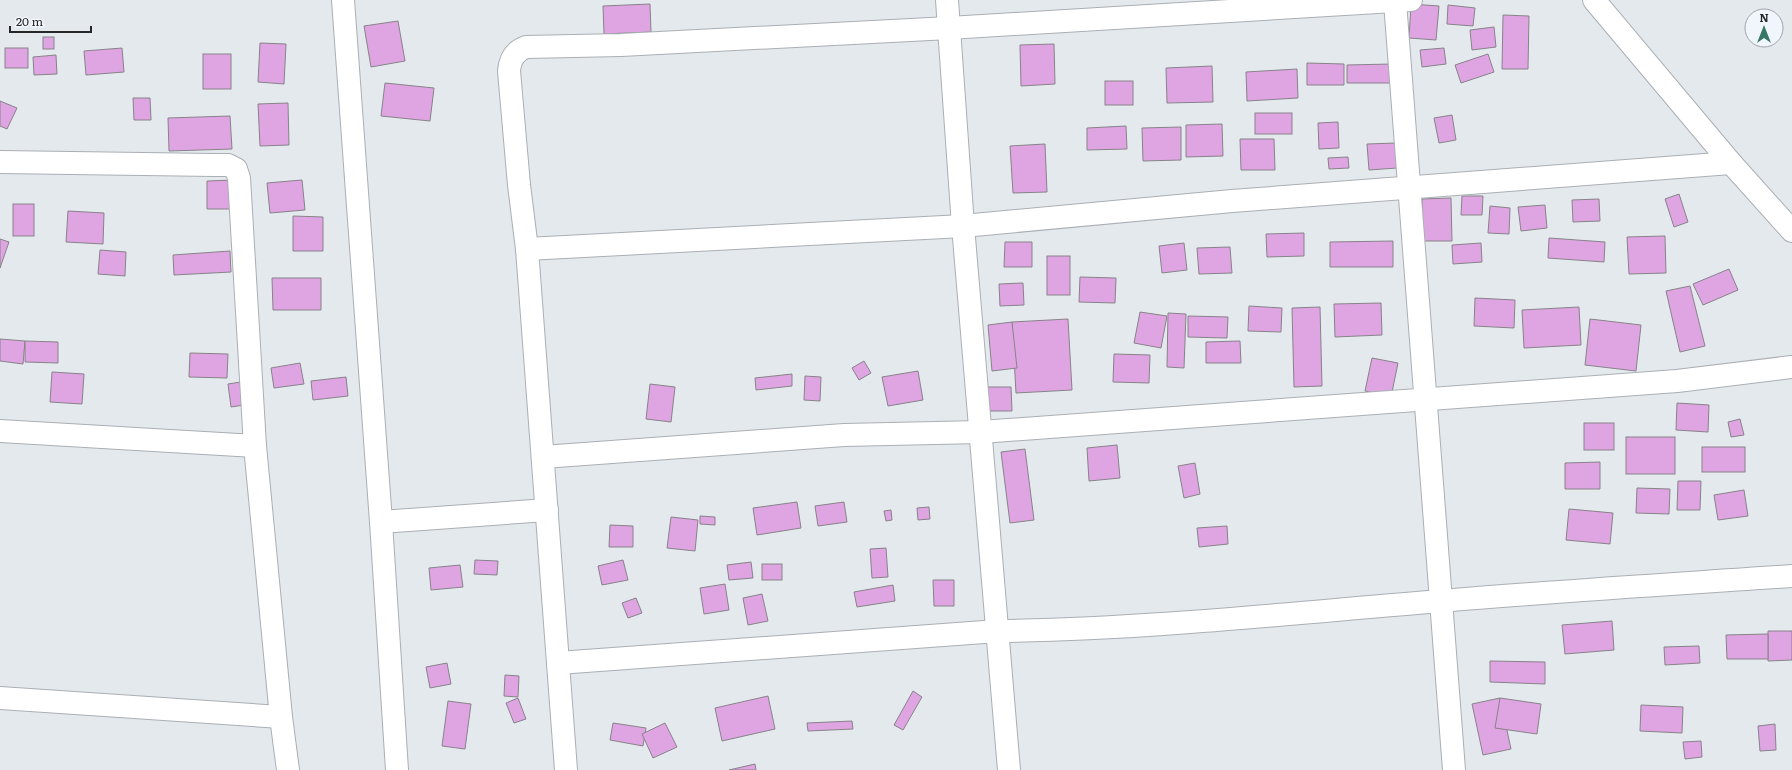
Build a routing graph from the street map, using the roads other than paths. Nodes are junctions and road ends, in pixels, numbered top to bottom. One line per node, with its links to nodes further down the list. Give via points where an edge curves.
1 (343, 0): 19 (street)
2 (947, 0): 5 (street)
3 (1594, 0): 7 (street)
4 (1403, 1): 5 (street); 8 (street)
5 (949, 28): 9 (street); 11 (street, via 521,49 510,62 509,70)
6 (0, 162): 16 (street, via 228,165 236,169 239,178)
7 (1731, 163): 8 (street); 10 (street)
8 (1409, 187): 9 (street); 13 (street)
9 (963, 226): 11 (street); 15 (street)
10 (1792, 231)
11 (527, 249): 17 (street)
12 (1792, 367): 13 (street, via 1677,381)
13 (1425, 399): 15 (street); 21 (street)
14 (0, 431): 16 (street)
15 (981, 432): 17 (street, via 844,435); 22 (street)
16 (255, 446): 25 (street)
17 (543, 457): 18 (street)
18 (547, 510): 19 (street); 23 (street)
19 (381, 522): 27 (street)
20 (1792, 576): 21 (street)
21 (1441, 601): 22 (street, via 1252,618 1064,630); 30 (street)
22 (998, 631): 23 (street); 29 (street)
23 (558, 663): 28 (street)
24 (0, 698): 25 (street)
25 (282, 717): 26 (street)
26 (288, 770)
27 (397, 770)
28 (566, 770)
29 (1009, 770)
30 (1454, 770)

